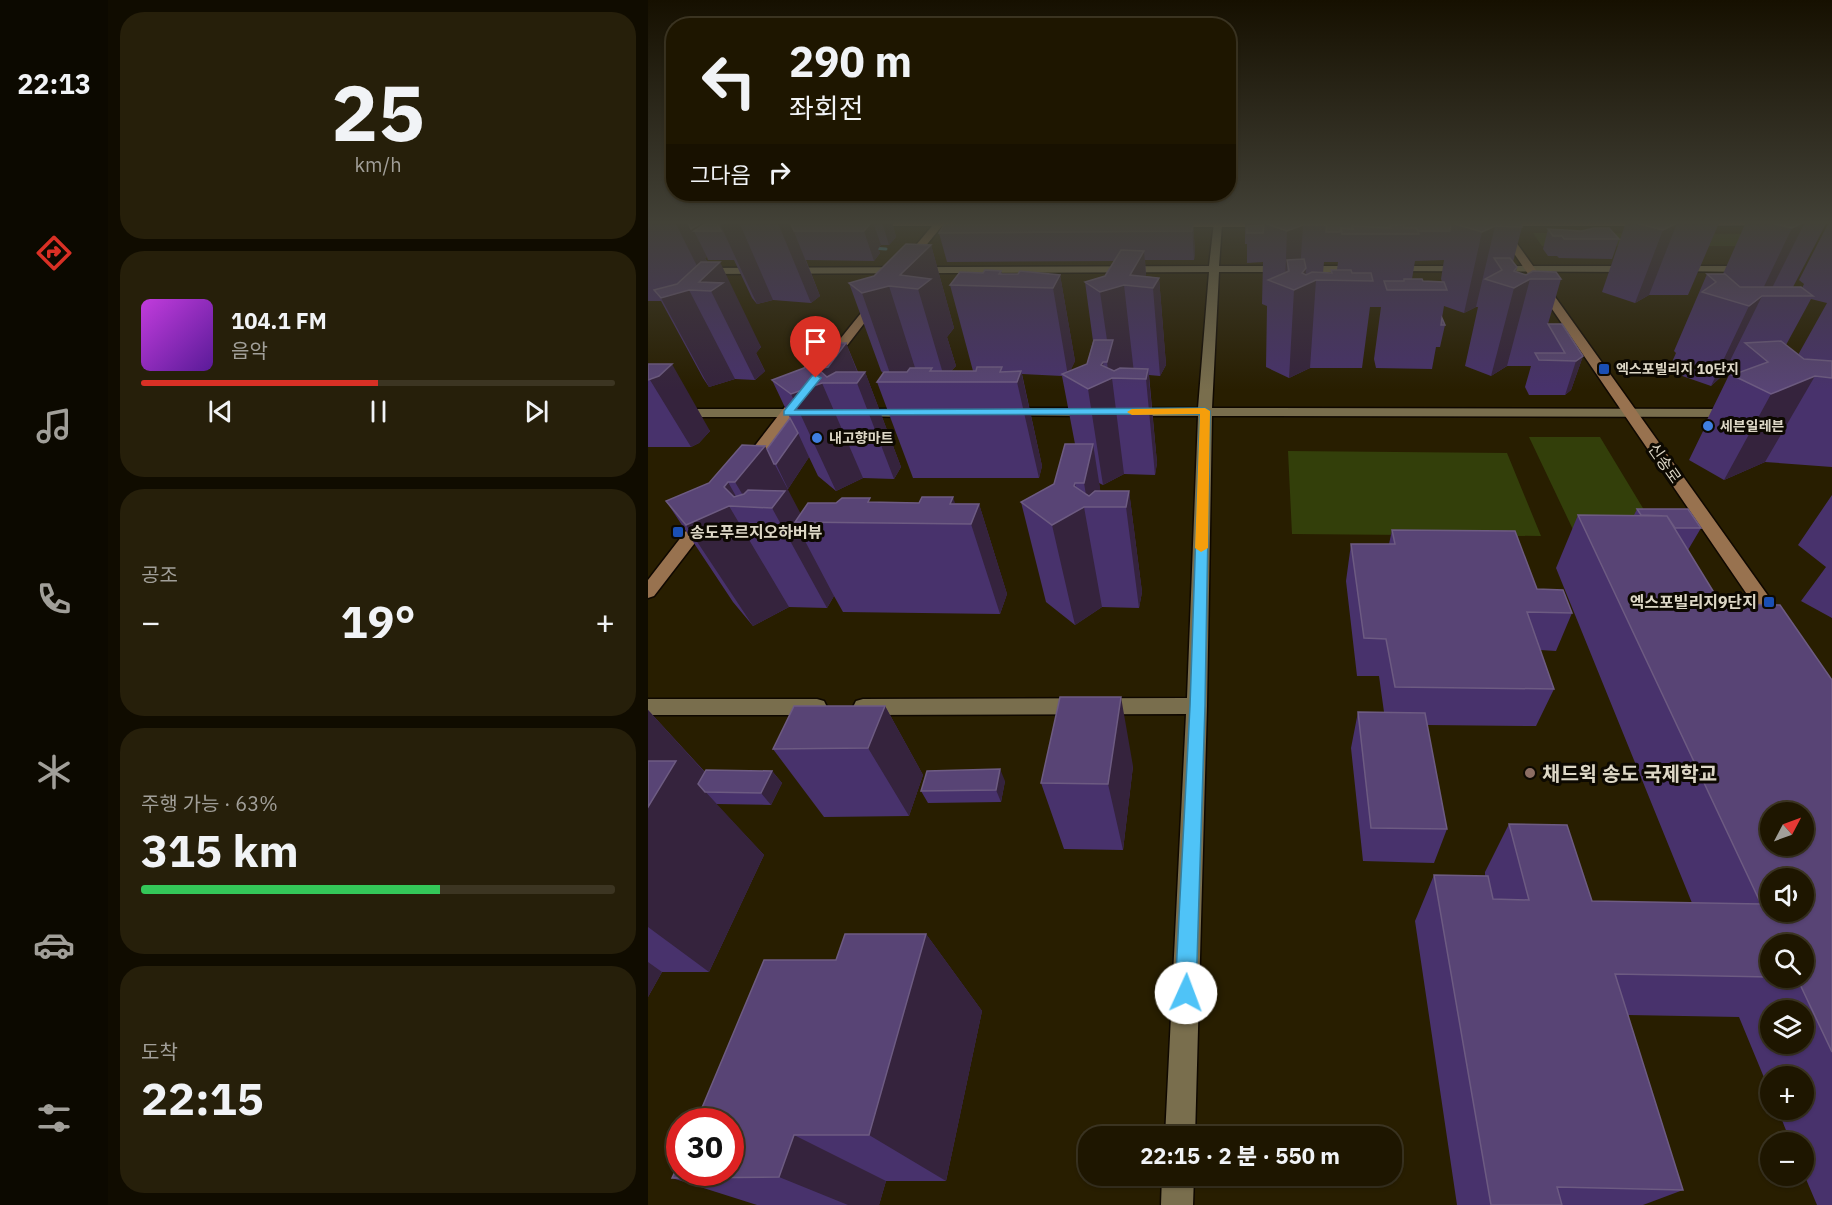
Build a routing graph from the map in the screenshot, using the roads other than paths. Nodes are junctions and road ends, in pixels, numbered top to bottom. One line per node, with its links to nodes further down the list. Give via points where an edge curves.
1 (854, 278): 5 (street)
2 (945, 278): 5 (street)
3 (1214, 278): 8 (street)
4 (1536, 278): 15 (street, 신송로)
5 (893, 280): 6 (street)
6 (823, 369)
7 (809, 387): 12 (street)
8 (1205, 411): 10 (street); 15 (street); 21 (street)
9 (931, 412): 14 (street)
10 (990, 412)
11 (648, 413): 12 (street)
12 (788, 413): 13 (street); 17 (street)
13 (824, 413)
14 (847, 413)
15 (1630, 413): 16 (street); 20 (street, 신송로)
16 (1749, 413)
17 (736, 479)
18 (714, 507): 19 (street)
19 (648, 592)
20 (1785, 634)
21 (1197, 706): 22 (street); 23 (street)
22 (648, 707)
23 (1180, 1126)
24 (1178, 1186): 25 (street)
25 (1177, 1205)

